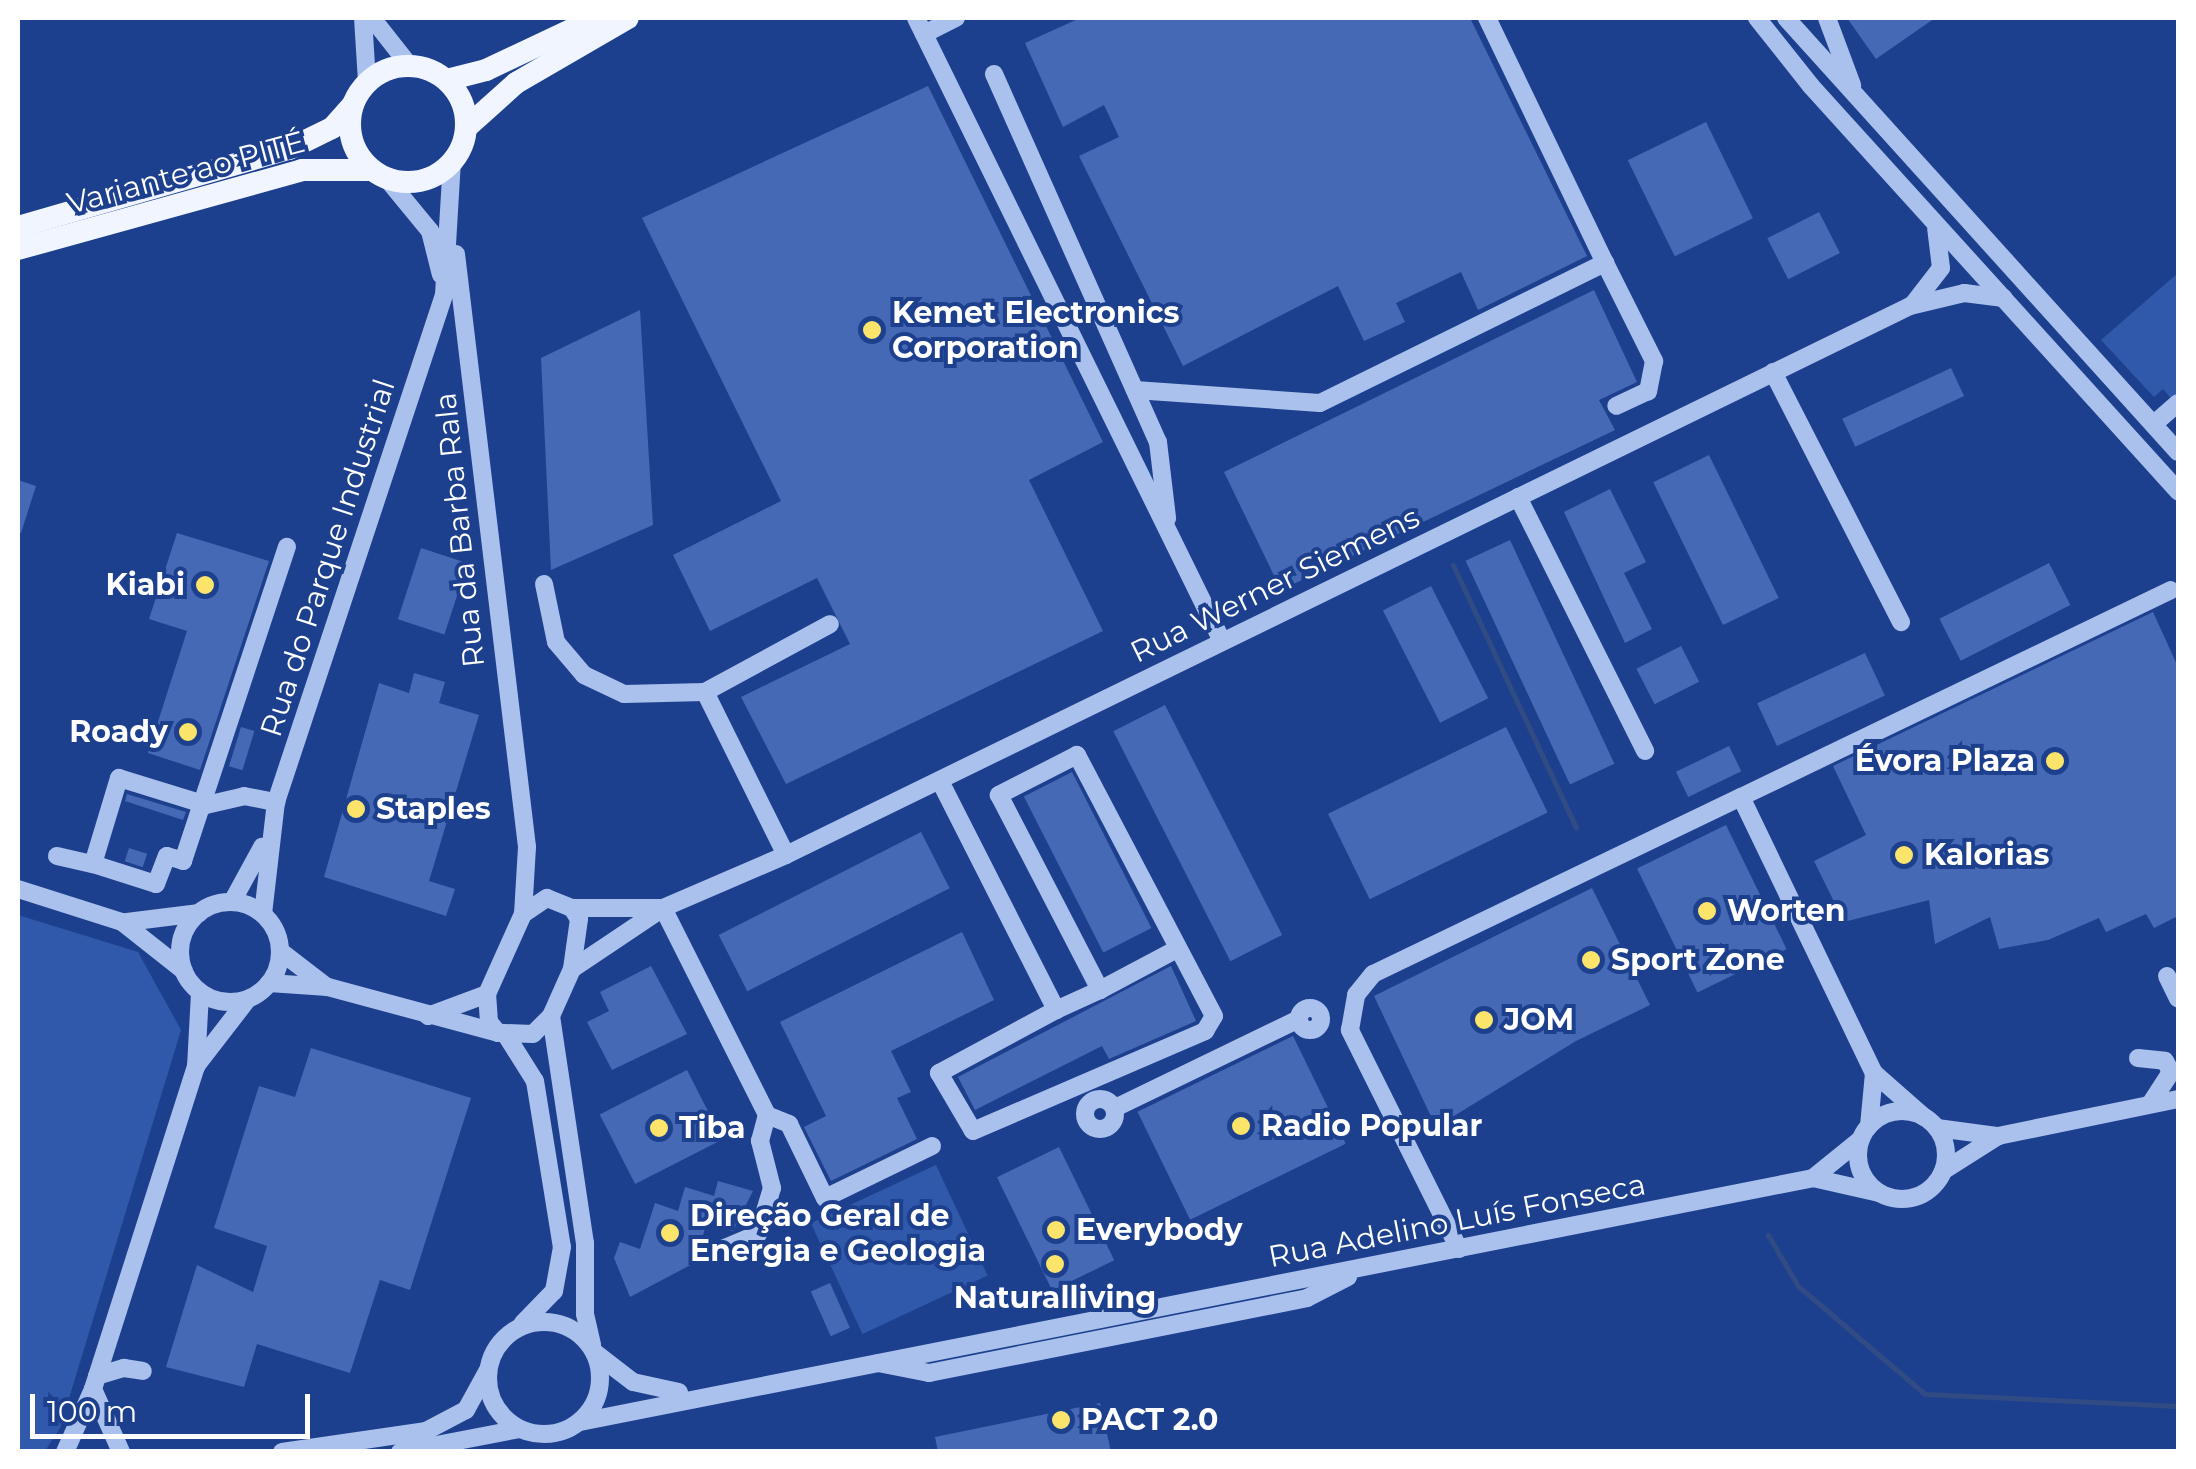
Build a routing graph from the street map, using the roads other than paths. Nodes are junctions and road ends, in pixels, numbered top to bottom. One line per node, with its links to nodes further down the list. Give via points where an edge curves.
1 (363, 18): 14 (street)
2 (372, 18): 11 (street)
3 (596, 18): 13 (main road, via 486,70)
4 (628, 18): 17 (main road, via 516,83)
5 (956, 18): 10 (street)
6 (1488, 18): 24 (street)
7 (1757, 18): 21 (street)
8 (1786, 18): 16 (street)
9 (1827, 18): 16 (street)
10 (920, 26): 36 (street)
11 (409, 65): 13 (main road); 14 (main road)
12 (994, 74): 29 (street)
13 (446, 80): 17 (main road, via 459,96)
14 (367, 82): 15 (main road)
15 (352, 106): 19 (main road, via 349,133); 22 (main road, Variante ao PITÉ, via 332,128 289,149)
16 (1868, 111): 32 (street)
17 (467, 127): 18 (main road)
18 (452, 161): 19 (main road, via 426,180); 20 (street, Rua da Barba Rala)
19 (379, 174): 23 (main road, Variante ao PITÉ, via 302,170); 25 (street, via 430,231)
20 (450, 207): 25 (street, Rua da Barba Rala); 50 (street, Rua da Barba Rala)
21 (1934, 222): 26 (street); 27 (street, via 1941,268)
22 (18, 227)
23 (18, 249)
24 (1605, 263): 29 (street, via 1320,402); 31 (street, via 1654,361 1648,391)
25 (444, 295): 47 (street, Rua do Parque Industrial)
26 (2004, 298): 27 (street, via 1964,293); 34 (street)
27 (1910, 306): 28 (street, Rua Werner Siemens)
28 (1773, 372): 35 (street, Rua Werner Siemens); 40 (street)
29 (1135, 390): 36 (street, via 1158,442)
30 (2178, 403): 32 (street)
31 (1616, 406)
32 (2154, 423): 33 (street)
33 (2178, 452)
34 (2178, 490)
35 (1518, 497): 42 (street, Rua Werner Siemens); 44 (street)
36 (1169, 533): 42 (street)
37 (287, 546): 48 (street)
38 (544, 584): 43 (street, via 556,642 584,675 624,694)
39 (2171, 590): 46 (street)
40 (1901, 622)
41 (830, 624): 43 (street)
42 (1222, 641): 45 (street, Rua Werner Siemens)
43 (705, 692): 52 (street)
44 (1644, 751)
45 (940, 781): 52 (street, Rua Werner Siemens); 75 (street)
46 (1740, 797): 82 (street); 95 (street, via 1373,974 1356,995 1350,1030)
47 (276, 802): 48 (street, via 244,796); 49 (street, Rua do Parque Industrial)
48 (206, 805): 53 (street, via 184,861 166,856 156,884); 53 (street, via 119,778)
49 (267, 838): 56 (street, Rua do Parque Industrial); 60 (street, Rua do Parque Industrial)
50 (527, 847): 55 (street, Rua da Barba Rala); 61 (street, Rua da Barba Rala)
51 (57, 856): 53 (street)
52 (786, 856): 58 (street, Rua Werner Siemens)
53 (92, 864)
54 (18, 889): 62 (street)
55 (547, 898): 57 (street); 61 (street)
56 (232, 902): 59 (street); 60 (street)
57 (572, 908): 58 (street, Rua Werner Siemens); 65 (street, via 579,940)
58 (663, 908): 65 (street, Rua Werner Siemens); 87 (street)
59 (198, 913): 62 (street, via 154,924); 66 (street, via 181,944)
60 (263, 914): 64 (street)
61 (523, 914): 72 (street)
62 (122, 922): 66 (street)
63 (1176, 949): 70 (street); 70 (street, via 1076,755 999,795); 75 (street, via 1214,1016 1205,1031 973,1131 938,1072)
64 (280, 951): 68 (street); 69 (street)
65 (572, 969): 77 (street)
66 (185, 971): 71 (street)
67 (2167, 976): 74 (street)
68 (270, 983): 69 (street); 73 (street)
69 (328, 987): 76 (street)
70 (1100, 990): 75 (street)
71 (200, 992): 73 (street, via 216,1000); 81 (street)
72 (487, 994): 76 (street); 79 (street, via 489,1022)
73 (250, 998): 81 (street)
74 (2178, 1000)
75 (1056, 1010)
76 (428, 1016): 79 (street)
77 (552, 1016): 79 (street, via 533,1034); 98 (street)
78 (1299, 1019): 86 (street)
79 (502, 1034): 97 (street, via 536,1081 562,1247 554,1291)
80 (2138, 1058): 85 (street, via 2165,1061 2171,1072)
81 (196, 1067): 101 (street)
82 (1874, 1074): 88 (street); 89 (street)
83 (2178, 1087): 85 (street)
84 (2178, 1099): 85 (street)
85 (2150, 1104): 90 (street)
86 (1114, 1108)
87 (767, 1115): 91 (street, via 790,1124 825,1198); 96 (street, via 760,1141 772,1188 758,1234)
88 (1930, 1122): 89 (street, via 1897,1111); 90 (street); 92 (street, via 1946,1148)
89 (1865, 1132): 93 (street, Rua Adelino Luís Fonseca); 94 (street, via 1863,1175)
90 (1998, 1136): 92 (street)
91 (932, 1146)
92 (1944, 1171): 94 (street, via 1920,1196)
93 (1813, 1178): 94 (street, Rua Adelino Luís Fonseca); 95 (street, Rua Adelino Luís Fonseca)
94 (1879, 1193)
95 (1459, 1249): 102 (street, Rua Adelino Luís Fonseca)
96 (708, 1255)
97 (517, 1328): 98 (street, via 557,1323); 99 (street, via 502,1340)
98 (594, 1351): 102 (street, Rua Adelino Luís Fonseca, via 634,1382); 103 (street, via 600,1387)
99 (488, 1370): 104 (street, via 495,1406); 107 (street, via 466,1410 426,1431)
100 (143, 1371): 101 (street, via 124,1368)
101 (95, 1382): 105 (street); 106 (street)
102 (700, 1394): 103 (street, Rua Adelino Luís Fonseca)
103 (580, 1422): 104 (street, via 543,1434)
104 (519, 1428): 108 (street)
105 (65, 1452)
106 (120, 1452)
107 (282, 1452)
108 (400, 1452)

